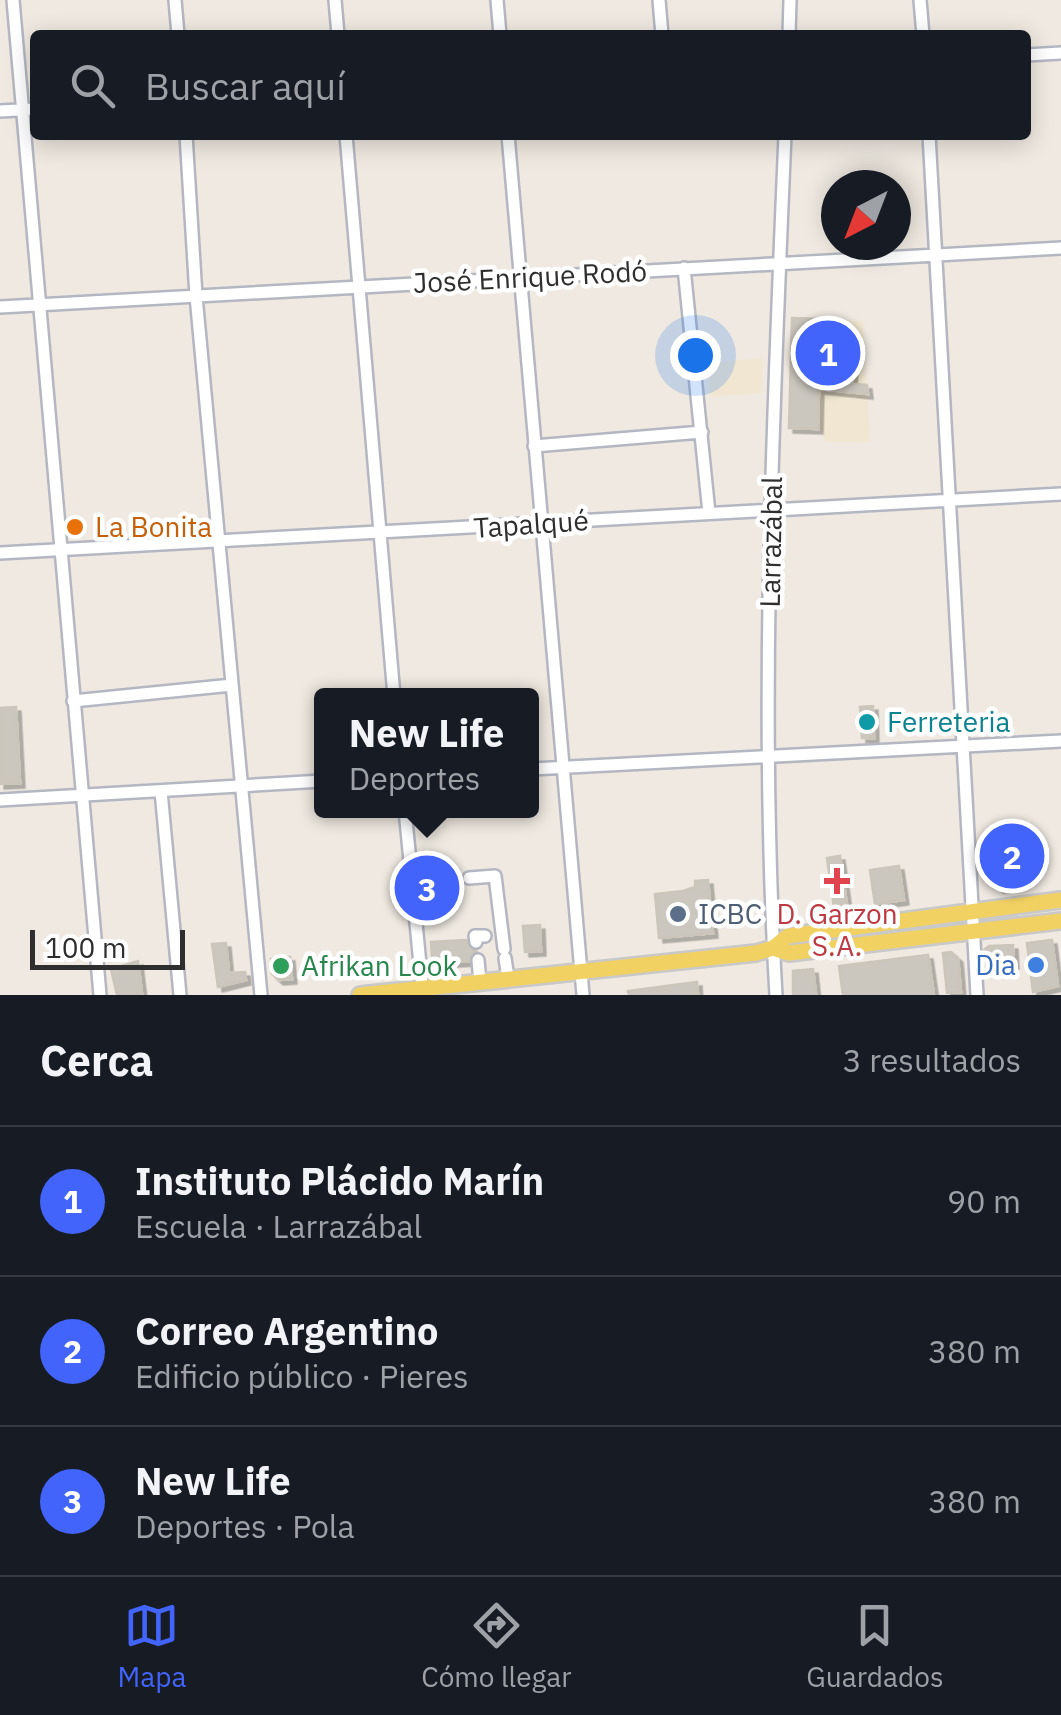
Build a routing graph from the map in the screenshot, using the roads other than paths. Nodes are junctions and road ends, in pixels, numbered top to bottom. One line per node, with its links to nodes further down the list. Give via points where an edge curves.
1 (13, 0): 17 (street)
2 (175, 0): 8 (street)
3 (335, 0): 9 (street)
4 (497, 0): 10 (street)
5 (659, 0): 11 (street)
6 (790, 0): 12 (street)
7 (920, 0): 13 (street)
8 (178, 30)
9 (338, 30)
10 (500, 30)
11 (662, 30)
12 (788, 30)
13 (922, 30)
14 (1061, 53): 15 (street)
15 (1031, 54)
16 (30, 109): 17 (street)
17 (21, 110): 18 (street); 31 (street)
18 (0, 111)
19 (186, 140): 30 (street)
20 (346, 140): 29 (street)
21 (508, 140): 28 (street)
22 (785, 140): 26 (street, Larrazábal)
23 (929, 140): 25 (street)
24 (1061, 248): 25 (street, José Enrique Rodó)
25 (936, 255): 26 (street, José Enrique Rodó); 36 (street)
26 (780, 262): 27 (street, José Enrique Rodó); 37 (street, Larrazábal)
27 (684, 268): 28 (street, José Enrique Rodó); 33 (street)
28 (520, 277): 29 (street, José Enrique Rodó); 34 (street)
29 (359, 287): 30 (street, José Enrique Rodó); 40 (street)
30 (196, 296): 31 (street, José Enrique Rodó); 41 (street)
31 (37, 305): 32 (street, José Enrique Rodó); 42 (street)
32 (0, 307)
33 (702, 432): 34 (street); 38 (street)
34 (534, 446): 39 (street)
35 (1061, 494): 36 (street, Tapalqué)
36 (950, 501): 37 (street, Tapalqué); 48 (street)
37 (770, 510): 38 (street, Tapalqué); 49 (street, Larrazábal)
38 (710, 513): 39 (street, Tapalqué)
39 (541, 524): 40 (street, Tapalqué); 50 (street)
40 (380, 534): 41 (street, Tapalqué); 45 (street)
41 (218, 542): 42 (street, Tapalqué); 44 (street)
42 (58, 550): 43 (street, Tapalqué); 46 (street)
43 (0, 554)
44 (232, 685): 46 (street); 53 (street)
45 (393, 688)
46 (72, 701): 55 (street)
47 (1061, 741): 48 (street)
48 (963, 748): 49 (street); 60 (street)
49 (770, 756): 50 (street); 63 (street, Larrazábal)
50 (564, 768): 51 (street); 65 (street)
51 (539, 769)
52 (314, 781): 53 (street)
53 (241, 785): 54 (street); 71 (street)
54 (161, 791): 55 (street); 70 (street)
55 (82, 797): 56 (street); 69 (street)
56 (0, 800)
57 (406, 818): 68 (street)
58 (470, 878): 66 (street, via 495,876 490,936 505,954)
59 (1061, 900): 60 (main road)
60 (973, 911): 62 (street); 63 (main road, via 788,936)
61 (1061, 921): 62 (main road)
62 (974, 932): 63 (main road, via 790,952); 75 (street)
63 (773, 948): 65 (main road); 74 (street, Larrazábal)
64 (478, 960): 67 (street)
65 (581, 971): 66 (main road); 73 (street)
66 (508, 978): 67 (main road)
67 (480, 982): 68 (main road)
68 (423, 992): 72 (main road)
69 (100, 995)
70 (180, 995)
71 (260, 995)
72 (360, 995)
73 (584, 995)
74 (776, 995)
75 (977, 995)

